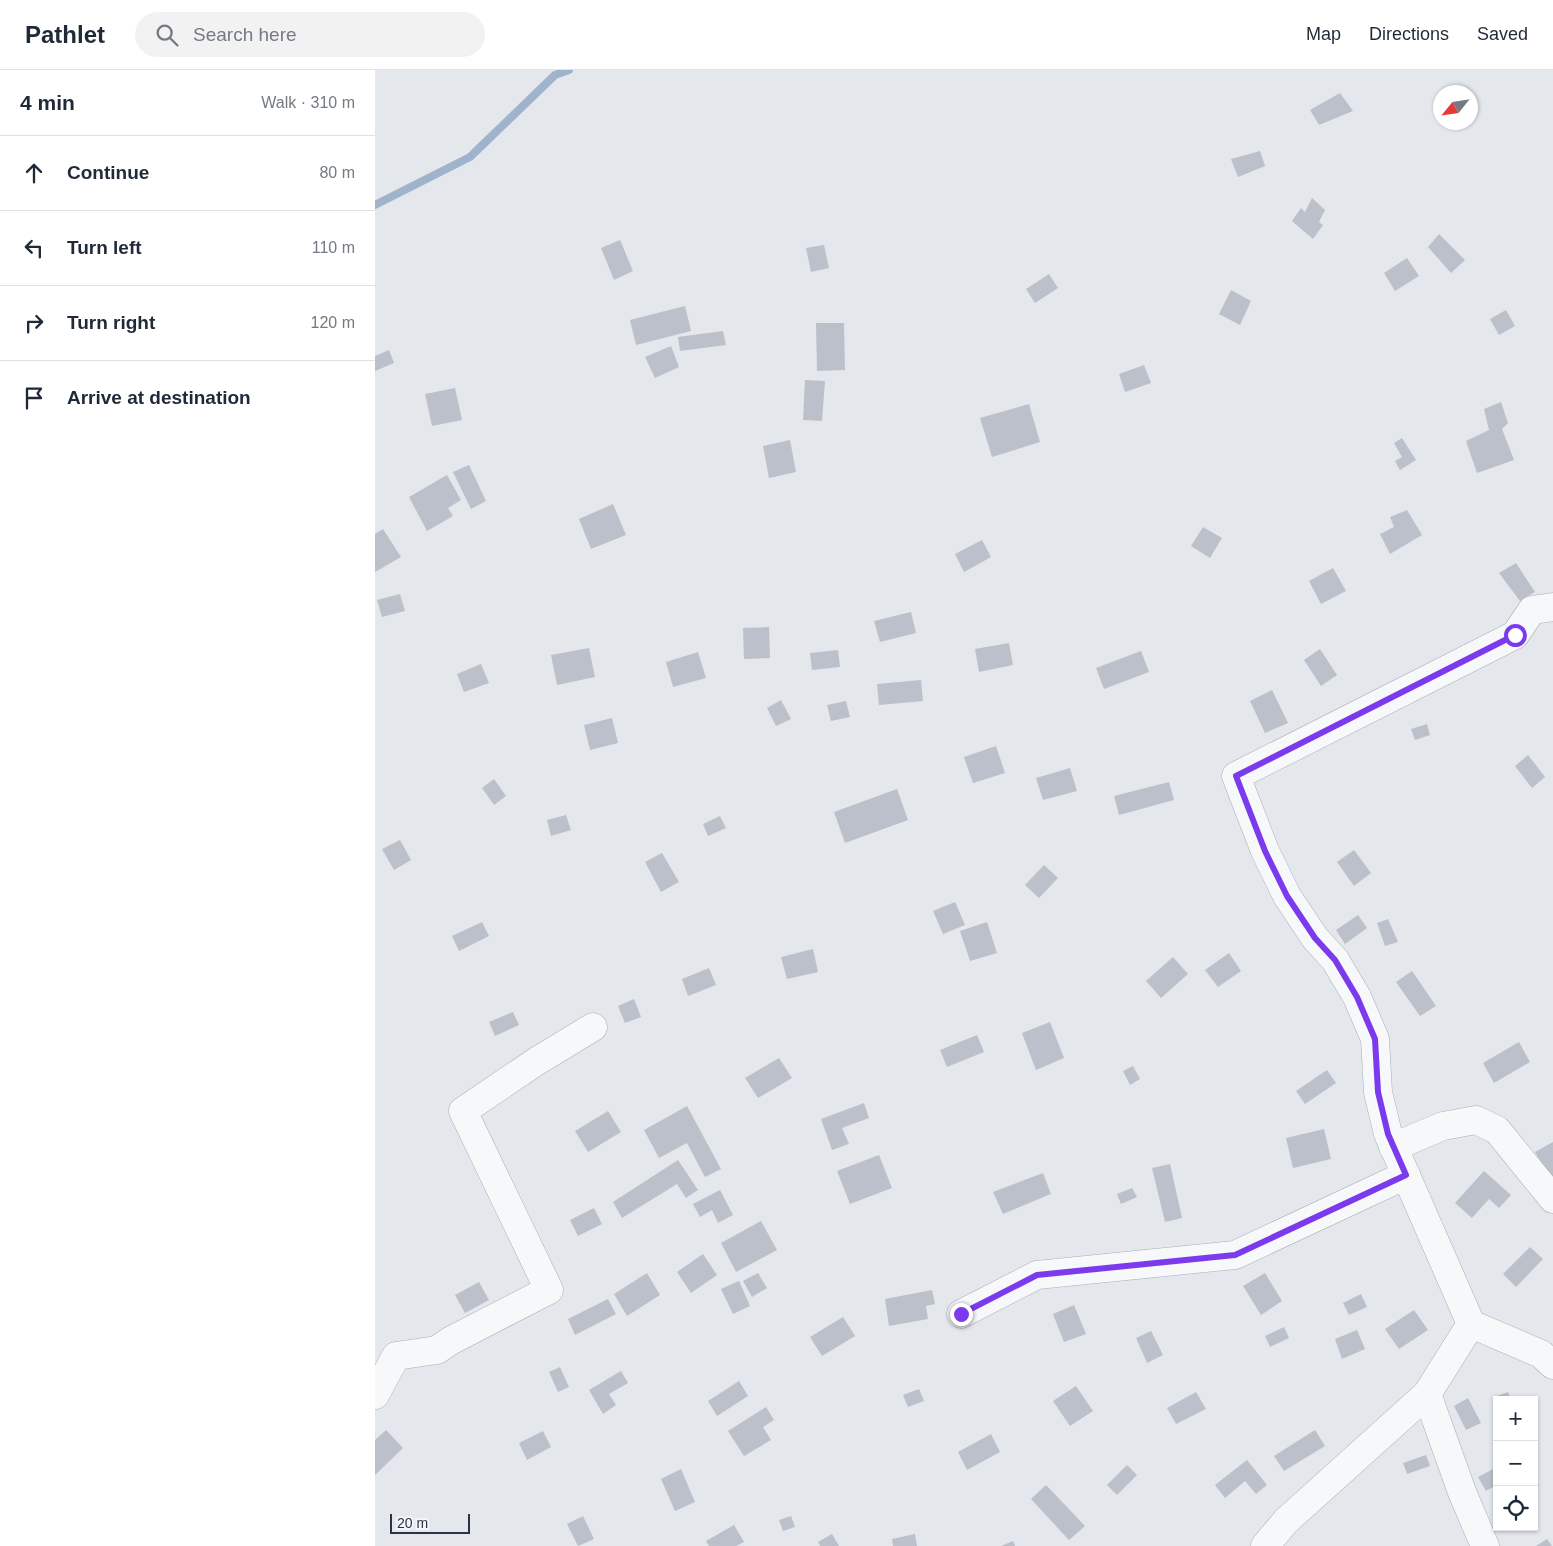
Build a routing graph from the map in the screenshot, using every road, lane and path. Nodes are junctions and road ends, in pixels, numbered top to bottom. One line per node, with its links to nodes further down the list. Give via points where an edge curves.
1 (1553, 607): 3 (street, via 1532,610 1515,635 1236,776 1265,851 1287,896 1315,938 1335,960 1357,997 1375,1039 1378,1092)
2 (593, 1027): 9 (street, via 463,1111 549,1290 437,1350 396,1356)
3 (1393, 1148): 4 (street); 5 (street, via 1443,1126 1476,1120 1497,1130)
4 (1406, 1175): 6 (street, via 1235,1255 1037,1275); 7 (street)
5 (1553, 1199)
6 (961, 1314)
7 (1471, 1324): 8 (street, via 1541,1354); 10 (street)
8 (1553, 1365)
9 (375, 1394)
10 (1427, 1394): 11 (street, via 1286,1521); 12 (street)
11 (1265, 1546)
12 (1485, 1546)

